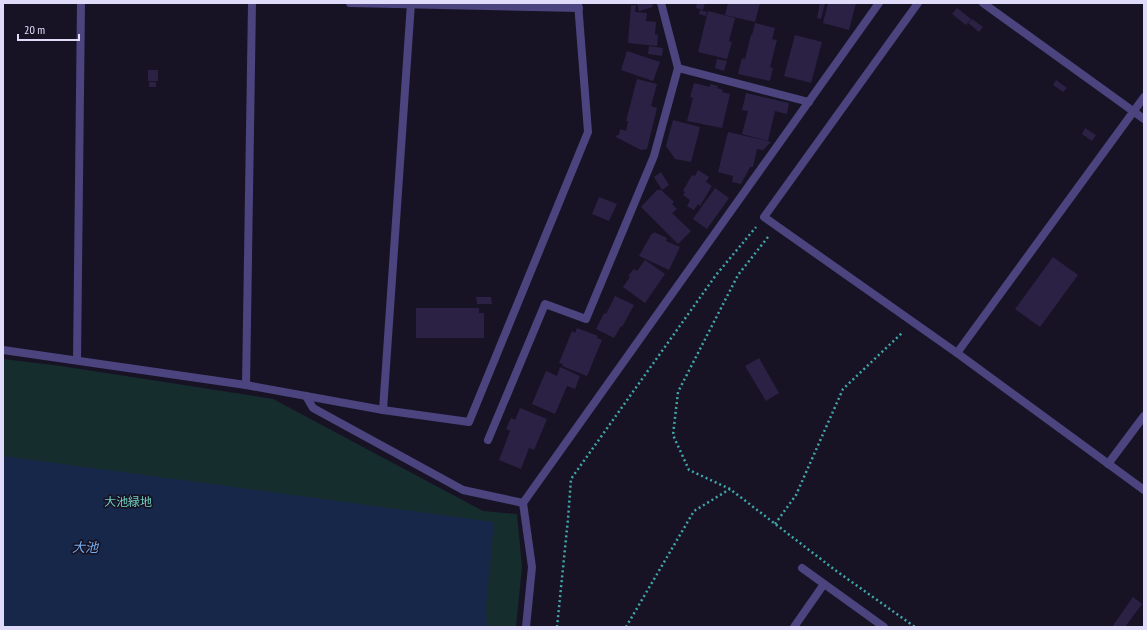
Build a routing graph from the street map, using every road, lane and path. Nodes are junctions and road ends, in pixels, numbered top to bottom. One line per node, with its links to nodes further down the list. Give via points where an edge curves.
1 (81, 3): 20 (street)
2 (252, 3): 21 (street)
3 (350, 3): 4 (street)
4 (411, 3): 9 (street); 23 (street)
5 (661, 3): 10 (street)
6 (879, 3): 12 (street)
7 (918, 3): 15 (street)
8 (983, 3): 13 (street)
9 (578, 5): 23 (street, via 588,132 470,422)
10 (678, 68): 12 (street); 25 (street, via 654,156 586,319 545,304)
11 (1144, 97): 13 (street)
12 (810, 102): 29 (street)
13 (1134, 112): 14 (street); 19 (street)
14 (1144, 119)
15 (764, 217): 16 (street); 34 (path, via 716,275 571,479)
16 (777, 225): 17 (street); 27 (path, via 738,275 678,392 673,435 689,470)
17 (913, 322): 19 (street); 30 (path, via 843,389 796,495)
18 (3, 350): 20 (street)
19 (957, 353): 26 (street)
20 (77, 360): 21 (street)
21 (246, 385): 22 (street)
22 (306, 396): 23 (street); 29 (street, via 313,408 463,490)
23 (383, 410)
24 (1144, 416): 26 (street)
25 (488, 440)
26 (1108, 464): 28 (street)
27 (730, 488): 30 (path); 35 (path, via 694,511)
28 (1144, 490)
29 (522, 503): 33 (street, via 532,567)
30 (775, 524): 38 (path)
31 (802, 568): 32 (street)
32 (824, 584): 36 (street); 37 (street)
33 (526, 627)
34 (557, 627)
35 (626, 627)
36 (794, 627)
37 (884, 627)
38 (915, 627)

